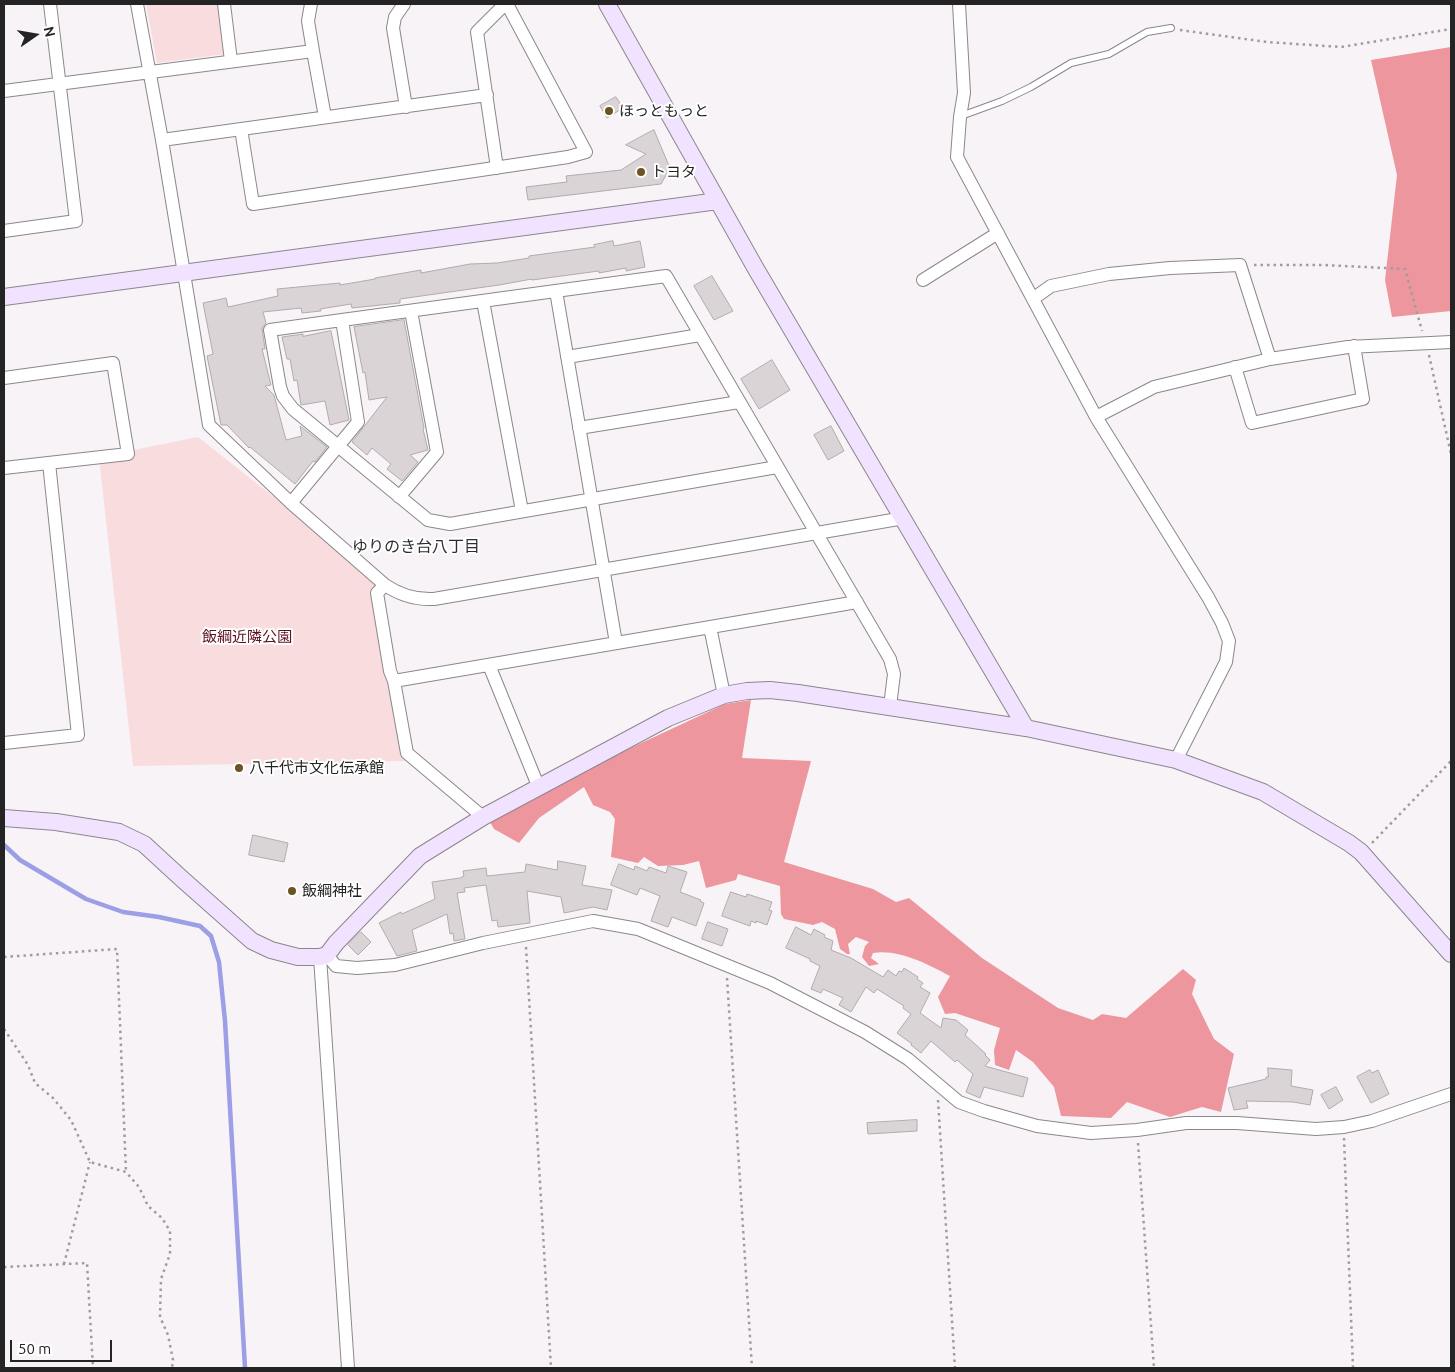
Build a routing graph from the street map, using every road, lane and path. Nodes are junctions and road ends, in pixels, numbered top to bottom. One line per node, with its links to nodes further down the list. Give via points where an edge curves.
1 (50, 4): 14 (street)
2 (137, 4): 13 (street)
3 (224, 4): 12 (street)
4 (311, 4): 11 (street, via 308,21)
5 (404, 4): 17 (street, via 395,17 394,28)
6 (506, 4): 16 (street, via 477,32); 22 (street, via 586,152)
7 (607, 4): 23 (street)
8 (959, 4): 18 (street, via 964,93)
9 (1171, 28): 10 (path, via 1267,42 1341,47); 18 (lane, via 1147,32 1109,54 1071,63 1009,98)
10 (1451, 29)
11 (312, 50): 12 (street); 19 (street)
12 (231, 61): 13 (street)
13 (149, 71): 14 (street); 21 (street)
14 (60, 83): 15 (street); 24 (street, via 76,221)
15 (4, 91)
16 (487, 95): 17 (street); 22 (street)
17 (406, 107): 19 (street)
18 (960, 117): 25 (street, via 957,157)
19 (325, 118): 20 (street)
20 (241, 129): 21 (street); 22 (street, via 253,204)
21 (162, 140): 27 (street)
22 (497, 168)
23 (718, 201): 27 (street); 56 (street)
24 (4, 231)
25 (998, 233): 28 (street); 31 (street)
26 (1240, 265): 31 (street, via 1109,274 1051,286); 37 (path, via 1405,269); 40 (street)
27 (184, 273): 30 (street); 54 (street, via 209,425)
28 (923, 280)
29 (556, 291): 32 (street); 35 (street, via 666,276); 39 (street)
30 (4, 297)
31 (1034, 298): 44 (street)
32 (483, 301): 33 (street); 55 (street)
33 (411, 311): 34 (street); 52 (street, via 437,452)
34 (342, 320): 47 (street, via 358,422); 47 (street, via 270,330 283,396 293,410)
35 (700, 335): 39 (street); 43 (street)
36 (1451, 342): 37 (street)
37 (1426, 344): 38 (street); 46 (path)
38 (1354, 346): 40 (street); 41 (street, via 1363,400 1252,423)
39 (567, 357): 45 (street)
40 (1270, 359): 41 (street)
41 (1235, 367): 44 (street, via 1154,387)
42 (4, 378): 49 (street, via 113,363 128,454)
43 (739, 402): 45 (street); 50 (street)
44 (1096, 417): 69 (street, via 1208,598 1229,641 1226,662)
45 (579, 428): 53 (street)
46 (1450, 444): 48 (path)
47 (339, 446): 52 (street); 54 (street)
48 (1451, 454)
49 (49, 463): 51 (street); 68 (street, via 78,735)
50 (777, 467): 53 (street); 57 (street)
51 (4, 468)
52 (399, 496): 55 (street, via 428,520 444,524)
53 (591, 498): 55 (street); 58 (street)
54 (291, 503): 59 (street)
55 (522, 512)
56 (904, 518): 57 (street); 67 (street)
57 (816, 533): 58 (street); 60 (street)
58 (603, 571): 59 (street, via 434,599 410,598); 62 (street)
59 (384, 585): 64 (street, via 376,592)
60 (857, 602): 61 (street); 66 (street, via 890,659 894,674)
61 (710, 627): 62 (street); 65 (street)
62 (616, 643): 63 (street)
63 (489, 665): 64 (street); 71 (street)
64 (394, 681): 72 (street, via 407,753)
65 (724, 695): 66 (street, via 770,690); 71 (street, via 619,742)
66 (890, 706): 67 (street)
67 (1026, 728): 69 (street)
68 (4, 744)
69 (1176, 760): 74 (street, via 1262,792)
70 (1451, 762): 74 (path)
71 (539, 788): 72 (street)
72 (483, 816): 77 (street, via 420,856)
73 (4, 818): 77 (street, via 119,832 144,844 252,941 298,957)
74 (1361, 852): 76 (street)
75 (526, 935): 77 (street, via 383,967 336,966); 79 (street, via 593,921 638,929); 92 (path)
76 (1451, 954)
77 (324, 956): 91 (street)
78 (4, 957): 86 (path, via 117,949)
79 (726, 963): 81 (street, via 865,1032 908,1059); 93 (path)
80 (4, 1029): 85 (path, via 28,1065 35,1083 71,1120)
81 (937, 1084): 84 (street, via 959,1102 1037,1126 1090,1133); 94 (path)
82 (1451, 1094): 83 (street, via 1372,1122)
83 (1344, 1127): 84 (street, via 1316,1129 1186,1122); 96 (path)
84 (1137, 1130): 95 (path)
85 (90, 1162): 86 (path); 87 (path)
86 (126, 1172): 90 (path, via 140,1187 148,1206 162,1218 170,1231 170,1254 161,1279 160,1317 168,1335)
87 (64, 1264): 88 (path); 89 (path, via 86,1263)
88 (4, 1268)
89 (92, 1368)
90 (172, 1368)
91 (348, 1368)
92 (551, 1368)
93 (752, 1368)
94 (955, 1368)
95 (1154, 1368)
96 (1353, 1368)

